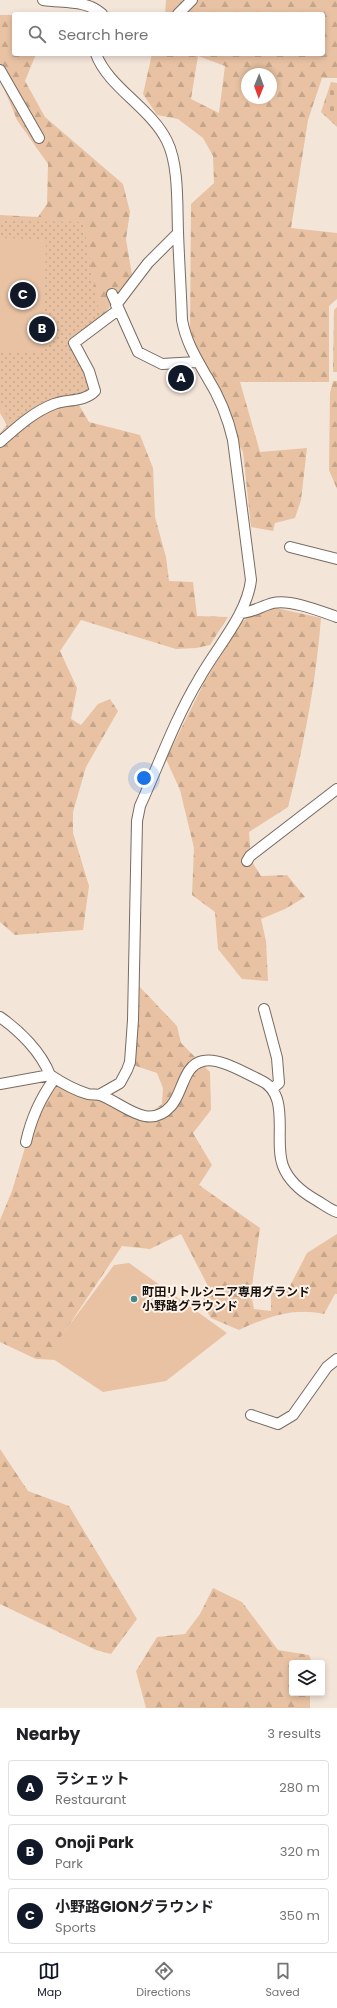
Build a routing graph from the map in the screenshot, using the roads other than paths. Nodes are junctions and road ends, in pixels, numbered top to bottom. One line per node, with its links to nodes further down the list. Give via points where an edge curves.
1 (43, 0): 3 (street, via 87,3)
2 (192, 0): 4 (street)
3 (97, 9)
4 (180, 12)
5 (97, 56): 8 (street, via 106,72 156,124 167,141 175,177)
6 (0, 70): 7 (street)
7 (39, 138)
8 (178, 233): 10 (street, via 148,264); 11 (street, via 182,320)
9 (112, 294): 10 (street)
10 (117, 307): 11 (street, via 138,352 162,364); 12 (street, via 74,342 89,371 95,391 91,396 54,404 27,419)
11 (197, 362): 15 (street, via 208,377 224,411 233,440 251,580 249,593)
12 (0, 442)
13 (290, 547): 14 (street)
14 (337, 559)
15 (240, 613): 16 (street, via 249,613 274,603 284,603); 24 (street, via 198,679 140,806 137,821 130,1062 120,1083)
16 (337, 617)
17 (337, 789): 18 (street, via 250,856)
18 (247, 861)
19 (264, 1009): 23 (street, via 277,1058 279,1083)
20 (0, 1017): 21 (street, via 15,1028 41,1057)
21 (52, 1077): 22 (street); 24 (street, via 76,1090); 25 (street, via 29,1126)
22 (0, 1084)
23 (272, 1089): 24 (street, via 262,1080 218,1061 209,1060 193,1066 174,1103 159,1115 139,1116); 26 (street, via 279,1109 279,1151 286,1173 299,1190)
24 (99, 1095)
25 (26, 1142)
26 (337, 1212)
27 (337, 1359): 28 (street, via 327,1367 293,1415 278,1424)
28 (251, 1415)

